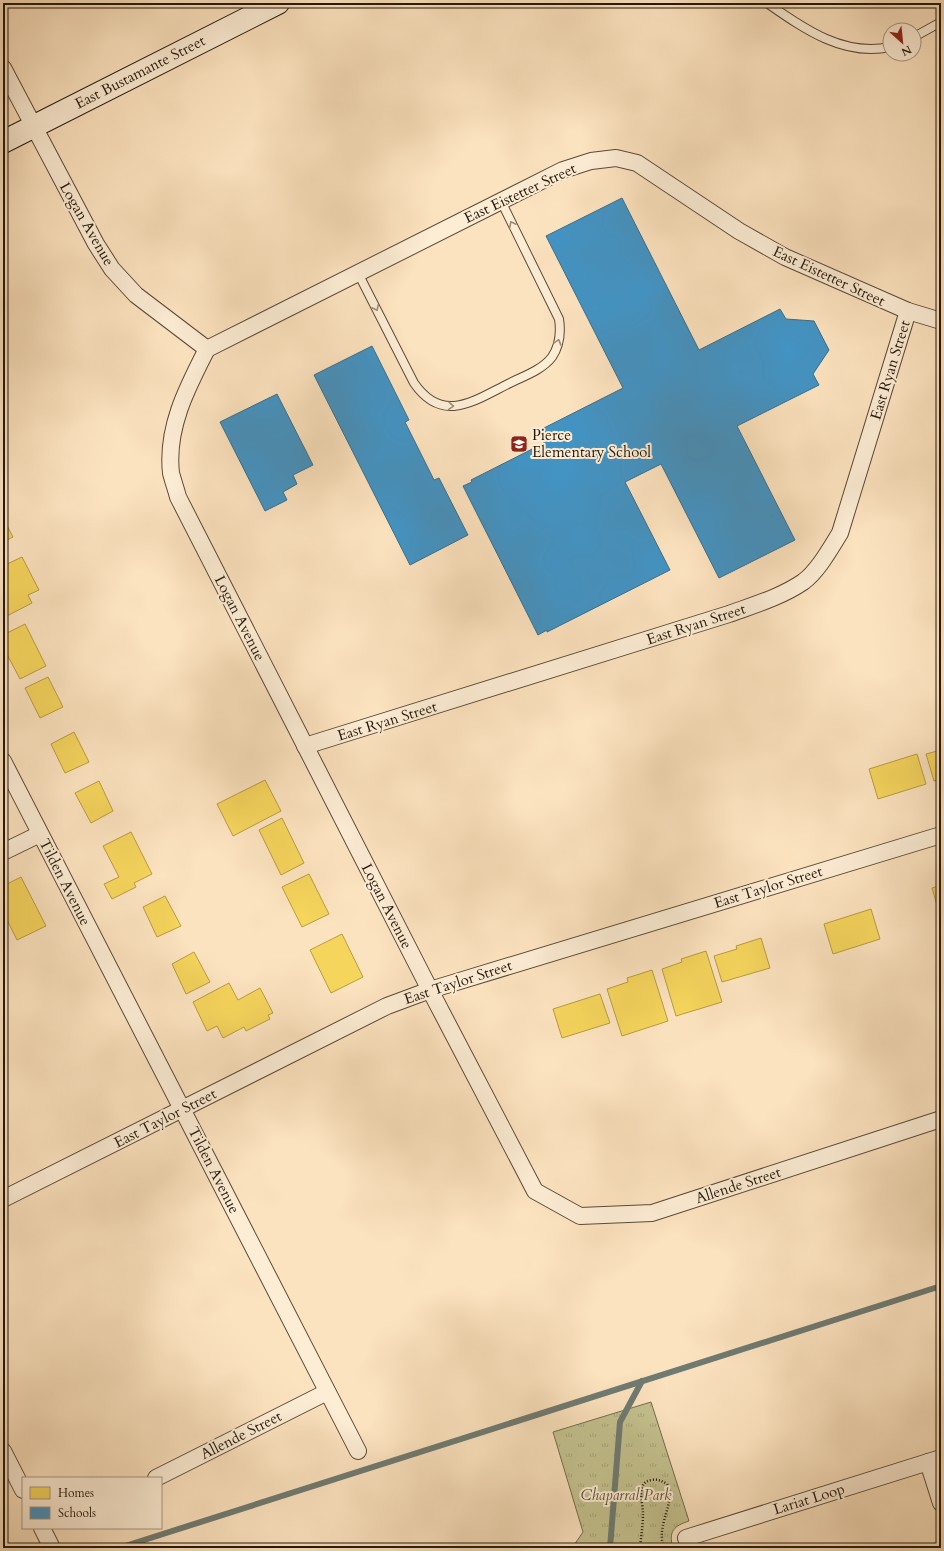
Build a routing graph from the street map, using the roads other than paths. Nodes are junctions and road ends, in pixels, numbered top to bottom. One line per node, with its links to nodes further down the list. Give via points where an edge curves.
1 (278, 3): 7 (street, East Bustamante Street)
2 (766, 3): 5 (lane, via 796,24 829,41 856,48)
3 (941, 22): 4 (lane)
4 (922, 33)
5 (882, 49)
6 (3, 68): 7 (street, Logan Avenue)
7 (33, 127): 8 (street, East Bustamante Street); 13 (street, Logan Avenue, via 112,269 136,295)
8 (3, 142)
9 (500, 202): 10 (street, East Eistetter Street); 10 (lane, one-way to 9, via 414,383 426,397 439,404 461,406 517,379 537,369 551,357 558,344 560,330 556,312); 11 (street, East Eistetter Street, via 563,170 591,161 616,158 637,164 739,231 785,257)
10 (358, 273): 13 (street, East Eistetter Street)
11 (908, 311): 12 (street, East Eistetter Street); 14 (street, East Ryan Street, via 840,533 822,561 804,582 773,598 729,614)
12 (941, 321)
13 (207, 349): 14 (street, Logan Avenue, via 178,411 170,454 172,475 178,497)
14 (305, 746): 19 (street, Logan Avenue)
15 (3, 761): 16 (street, Tilden Avenue)
16 (40, 834): 18 (street); 20 (street, Tilden Avenue)
17 (941, 834): 19 (street, East Taylor Street)
18 (3, 852)
19 (430, 990): 20 (street, East Taylor Street, via 386,1006); 22 (street, Logan Avenue)
20 (183, 1110): 23 (street, East Taylor Street); 24 (street, Tilden Avenue)
21 (941, 1119): 22 (street, Allende Street, via 652,1213 580,1216)
22 (535, 1192)
23 (3, 1199)
24 (327, 1392): 26 (street, Tilden Avenue); 28 (street, Allende Street)
25 (3, 1451): 29 (street)
26 (358, 1451)
27 (934, 1460): 30 (street); 33 (street, Lariat Loop, via 686,1538)
28 (158, 1477)
29 (22, 1488)
30 (941, 1503)
31 (48, 1530): 32 (street)
32 (52, 1548)
33 (690, 1548)

